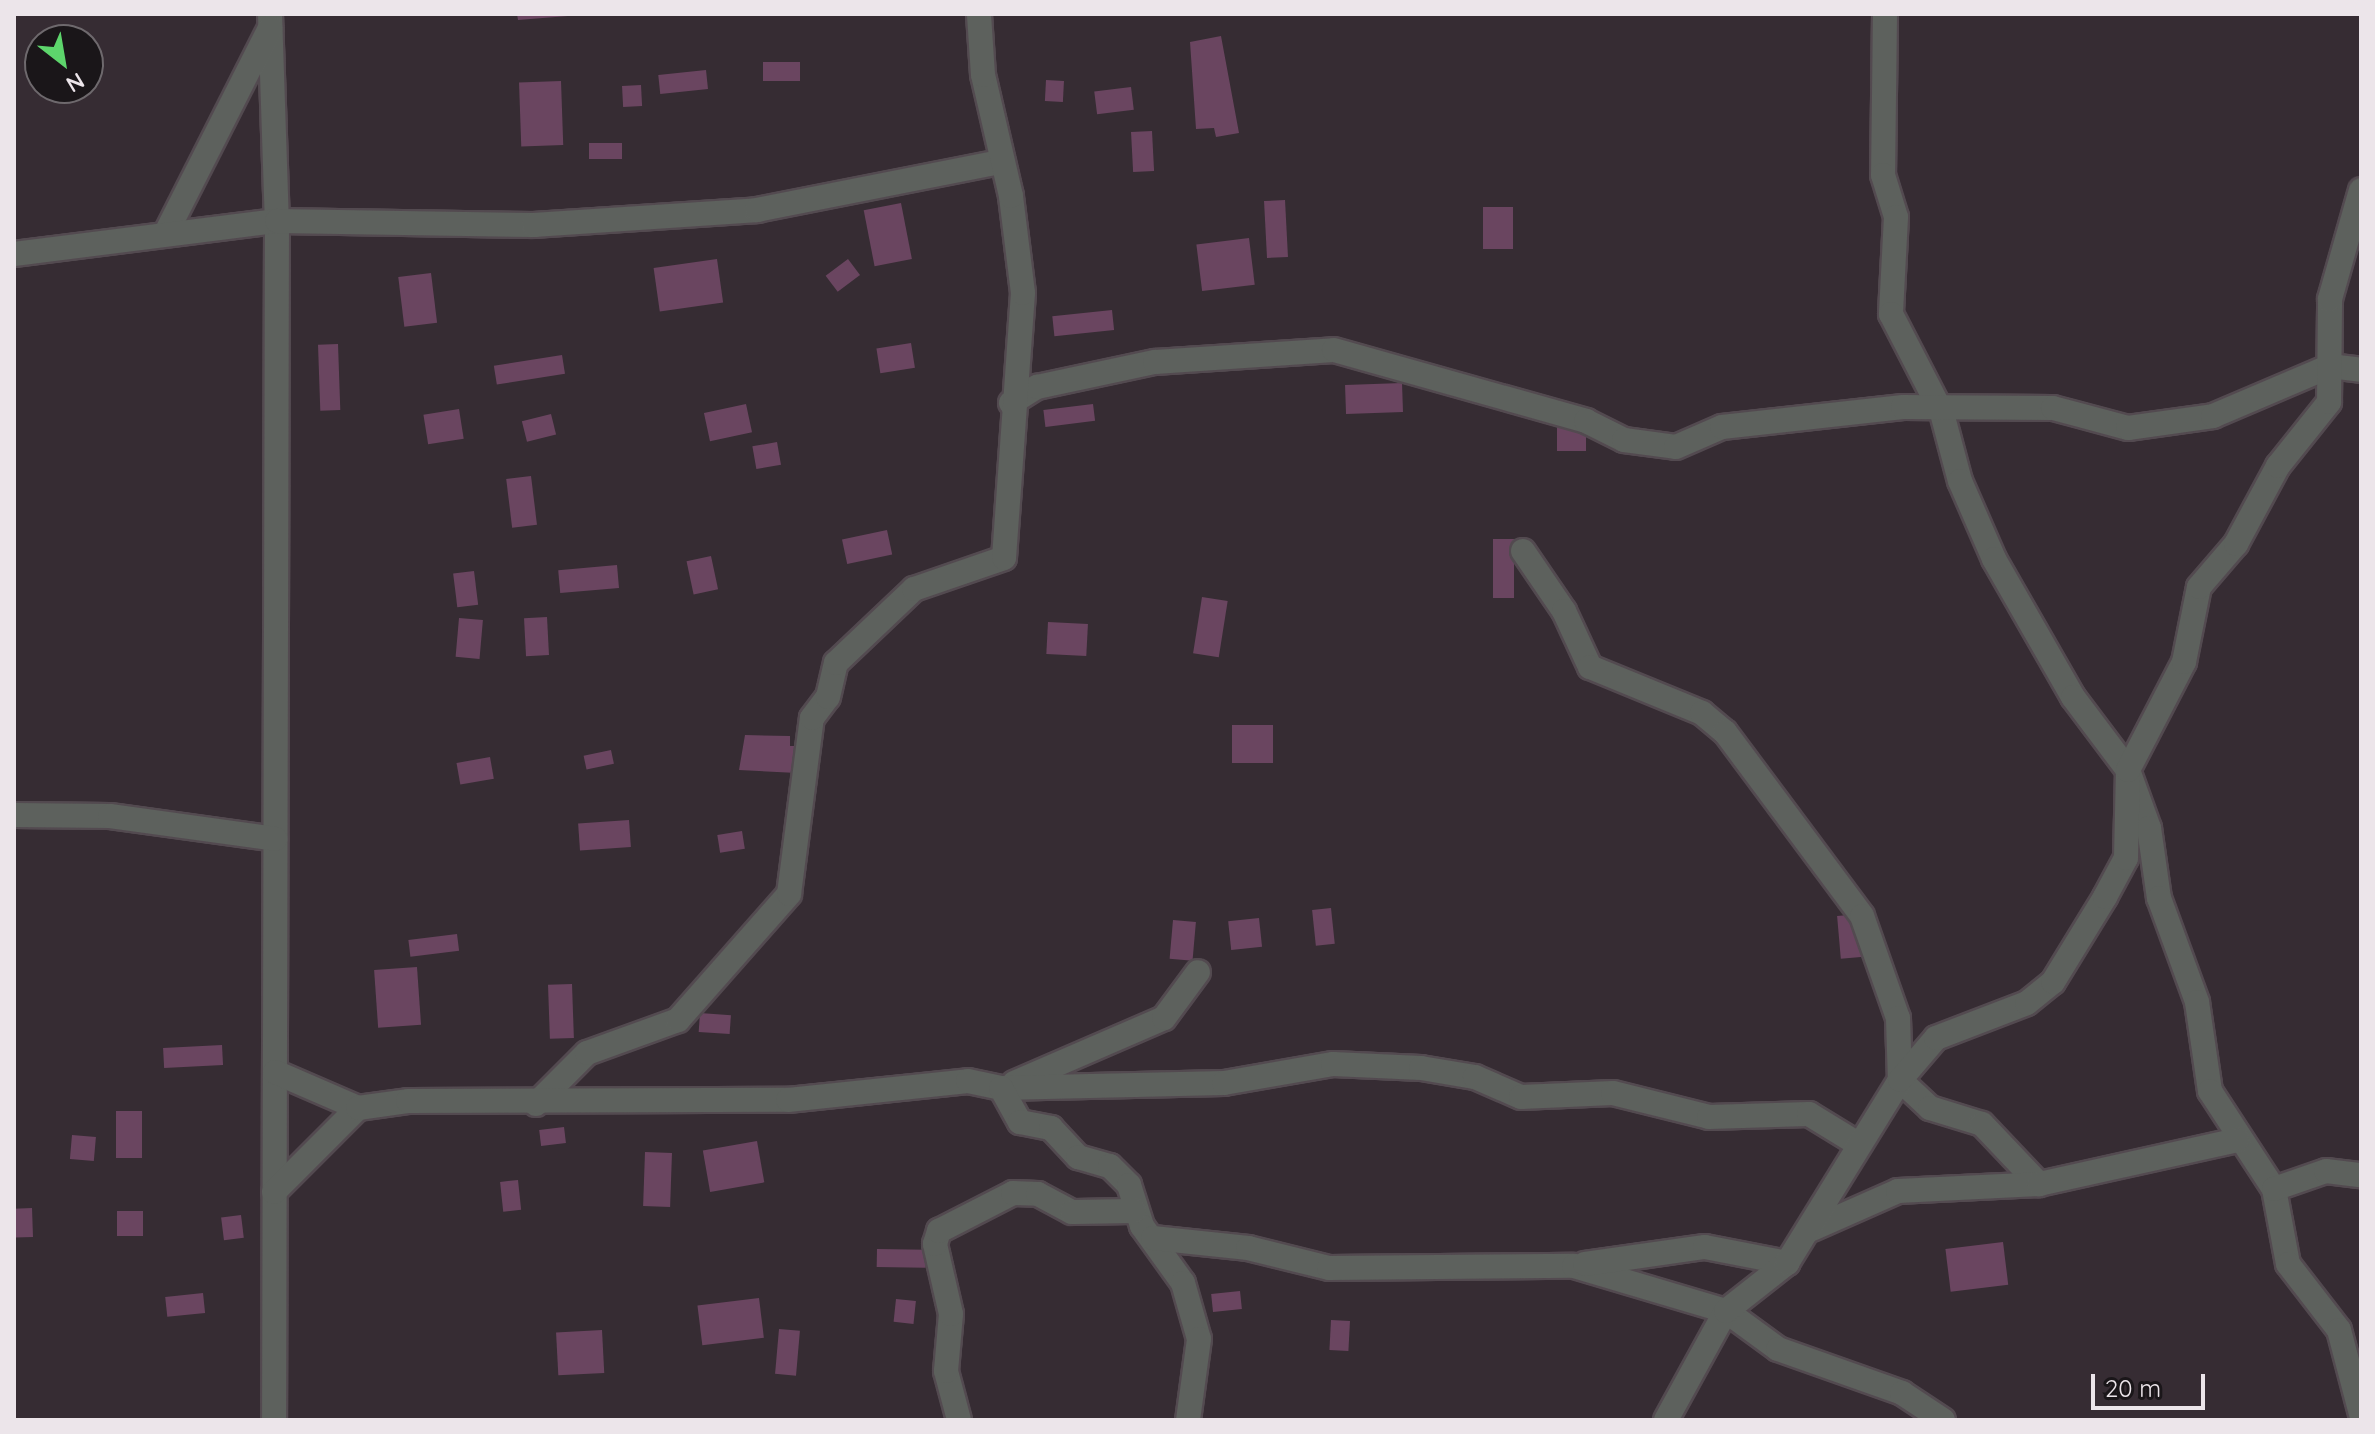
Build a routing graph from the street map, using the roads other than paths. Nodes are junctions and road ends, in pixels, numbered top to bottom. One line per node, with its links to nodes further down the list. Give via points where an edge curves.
1 (979, 14): 4 (street)
2 (1885, 14): 16 (street, via 1883,175 1896,217 1891,314)
3 (270, 21): 6 (street); 7 (street)
4 (999, 162): 6 (street, via 757,210 534,225); 9 (street, via 1011,196 1023,293)
5 (2361, 190): 10 (street, via 2330,299)
6 (277, 221): 7 (street); 20 (street)
7 (166, 233): 8 (street)
8 (14, 254)
9 (1013, 366): 13 (street); 15 (street)
10 (2330, 366): 11 (street); 14 (street); 16 (street, via 2213,416 2128,428 2053,408)
11 (2361, 370)
12 (2361, 382): 14 (street)
13 (1037, 387): 15 (street); 16 (street, via 1155,362 1334,350 1648,446 1676,447 1722,427 1903,407)
14 (2329, 402): 18 (street, via 2278,466 2236,544 2199,587 2184,662)
15 (1011, 403): 25 (street, via 1004,558 914,589 836,663 828,697 812,718 798,865 789,894 678,1020 587,1053)
16 (1942, 413): 18 (street, via 1960,481 1994,559 2073,697)
17 (1523, 551): 23 (street, via 1564,611 1590,667 1714,722 1842,887 1862,916 1890,994)
18 (2128, 770): 23 (street, via 2126,858 2053,982 2027,1003 1936,1038); 27 (street, via 2149,828 2159,898 2197,1002 2210,1091)
19 (14, 815): 20 (street, via 110,816)
20 (275, 839): 22 (street)
21 (1198, 972): 24 (street, via 1164,1018)
22 (275, 1072): 26 (street); 32 (street)
23 (1900, 1080): 28 (street); 30 (street, via 1930,1108 1982,1124)
24 (1001, 1088): 25 (street, via 968,1081 788,1100); 28 (street, via 1224,1083 1333,1064 1421,1068 1475,1077 1521,1097 1613,1093 1709,1117 1809,1114); 33 (street, via 1020,1122 1051,1128 1078,1157 1122,1174)
25 (536, 1104): 26 (street, via 408,1101)
26 (358, 1108): 32 (street)
27 (2237, 1140): 30 (street); 31 (street)
28 (1858, 1144): 34 (street)
29 (2361, 1175): 31 (street, via 2326,1171)
30 (2039, 1184): 34 (street, via 1898,1191)
31 (2274, 1189): 39 (street, via 2288,1264 2339,1330)
32 (274, 1192): 40 (street)
33 (1134, 1211): 35 (street); 41 (street, via 1072,1212 1038,1194 1013,1193 939,1231 935,1244 951,1314 946,1371)
34 (1812, 1229): 36 (street)
35 (1153, 1238): 37 (street, via 1248,1248 1329,1268); 42 (street, via 1183,1283 1199,1339)
36 (1787, 1263): 37 (street, via 1705,1247); 38 (street)
37 (1574, 1266): 38 (street)
38 (1726, 1311): 43 (street); 44 (street, via 1778,1349 1902,1393)
39 (2361, 1414)
40 (274, 1420)
41 (959, 1420)
42 (1188, 1420)
43 (1666, 1420)
44 (1943, 1420)

